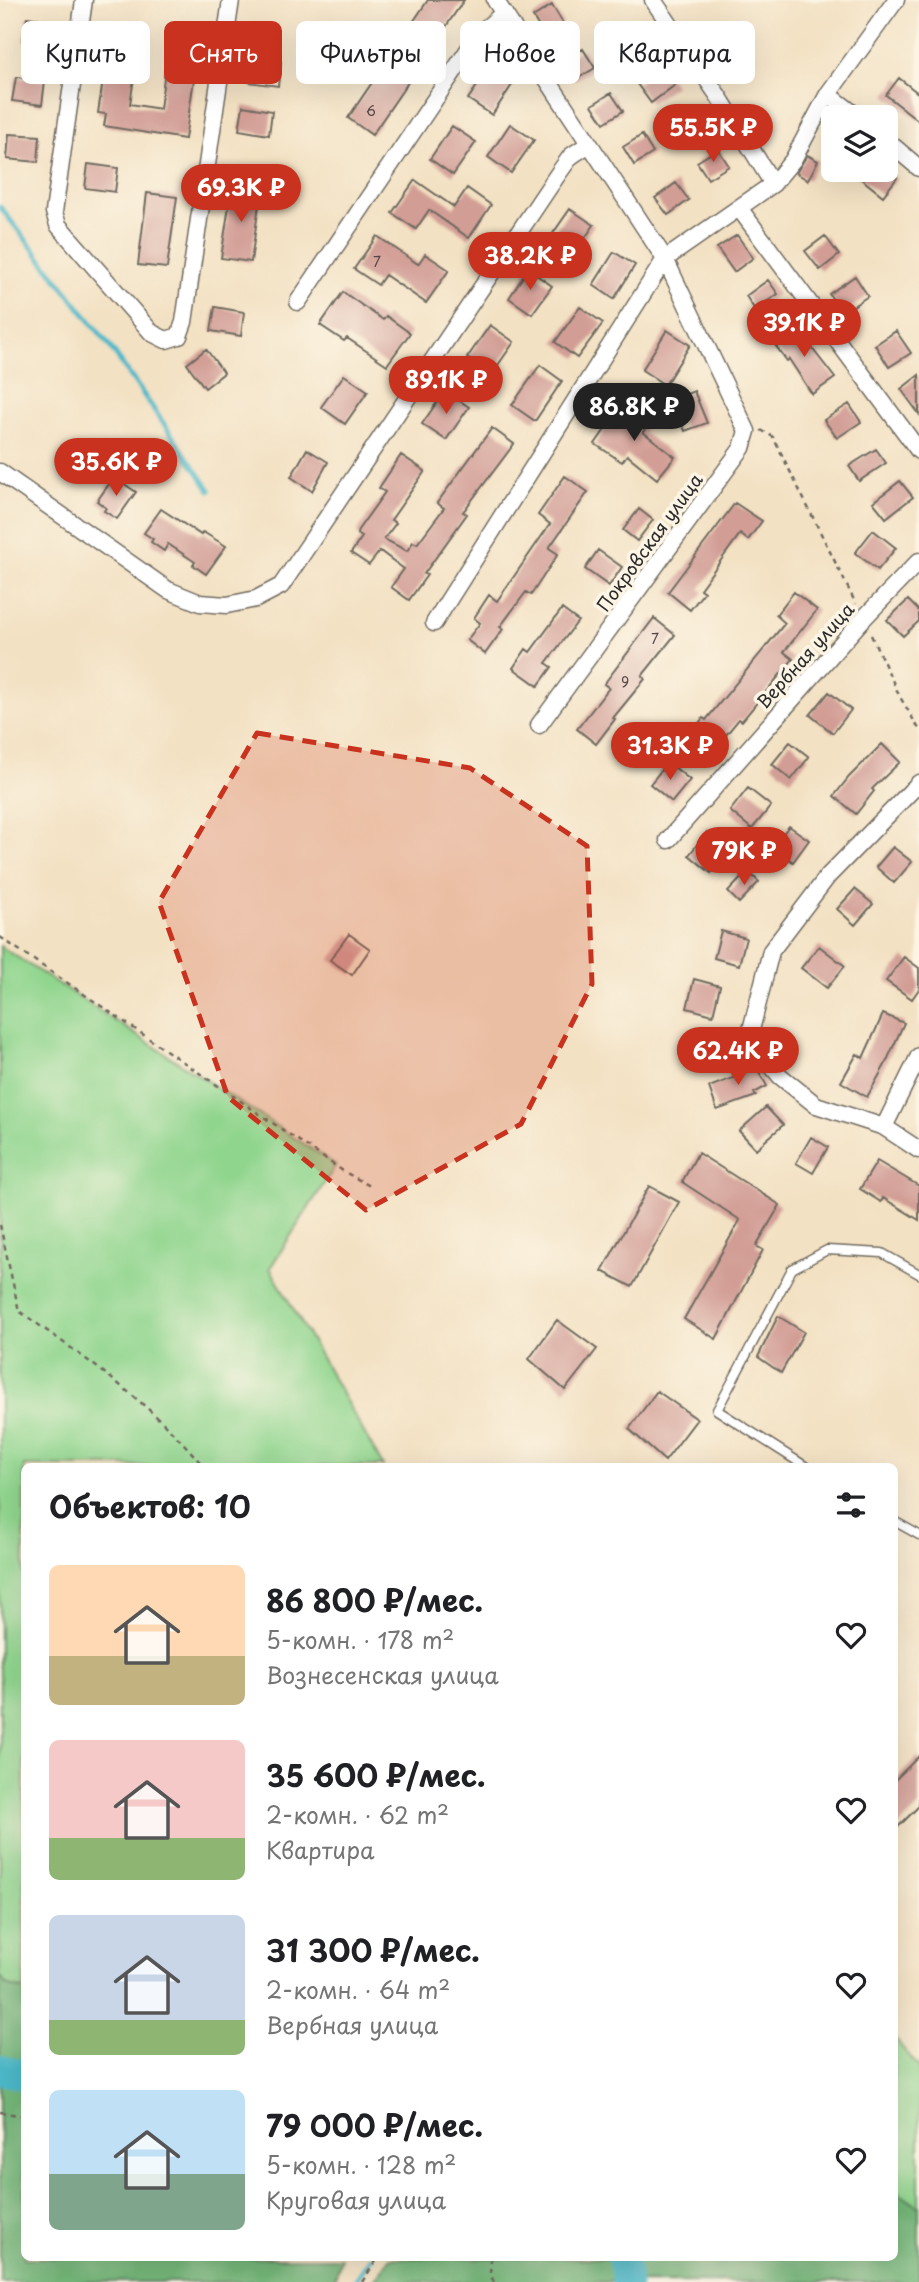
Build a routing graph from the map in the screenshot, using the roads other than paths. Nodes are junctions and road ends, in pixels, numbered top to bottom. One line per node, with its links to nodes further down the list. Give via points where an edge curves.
1 (84, 0): 2 (street, via 54,212 58,225 152,333 166,340 178,336 184,322)
2 (230, 0)
3 (653, 0): 11 (street)
4 (896, 0): 6 (street)
5 (499, 7): 8 (street, Покровская улица); 14 (street)
6 (828, 94): 7 (street); 11 (street, via 793,160)
7 (842, 105)
8 (589, 144): 13 (street, Покровская улица); 16 (street, via 571,156 558,174 281,586 256,599 200,604 168,590)
9 (898, 150): 10 (street)
10 (919, 168)
11 (773, 184): 12 (street)
12 (739, 208): 13 (street); 15 (street)
13 (664, 260): 18 (street); 19 (street, Покровская улица, via 747,431 742,448)
14 (298, 302)
15 (919, 451)
16 (0, 472)
17 (919, 561): 21 (street, Вербная улица)
18 (434, 623)
19 (539, 725)
20 (919, 783): 23 (street, via 828,876 771,951 748,1038 780,1076 816,1105)
21 (668, 840)
22 (919, 1056): 23 (street)
23 (884, 1127): 24 (street)
24 (919, 1150)
25 (919, 1274): 26 (lane, via 882,1253 827,1250 792,1269 718,1410)
26 (800, 1463)
27 (898, 1523): 28 (lane)
28 (919, 1535)

